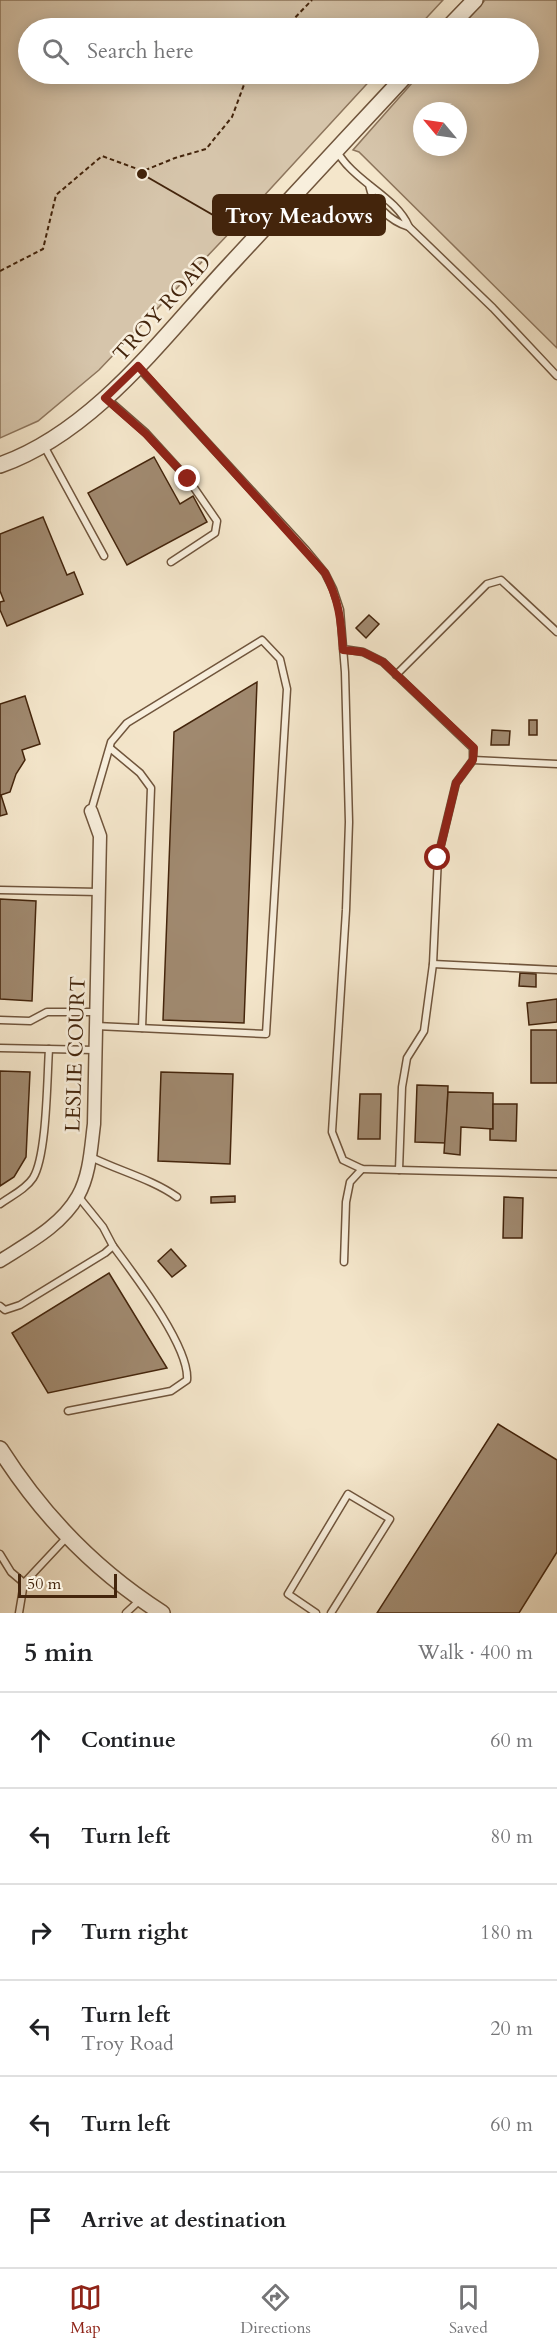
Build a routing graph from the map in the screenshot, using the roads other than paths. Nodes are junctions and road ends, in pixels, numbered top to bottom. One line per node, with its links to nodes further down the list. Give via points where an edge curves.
1 (474, 0): 2 (street)
2 (457, 18)
3 (398, 84): 4 (street, TROY ROAD)
4 (336, 151): 5 (lane); 7 (street, TROY ROAD)
5 (369, 185): 6 (lane, via 405,218); 6 (lane, via 372,199 390,218)
6 (409, 227): 8 (lane)
7 (138, 366): 9 (street, TROY ROAD); 15 (lane, via 325,573 340,610)
8 (557, 376)
9 (105, 398): 10 (street, TROY ROAD); 13 (lane, via 188,479 217,521 215,533)
10 (43, 444): 11 (street, TROY ROAD); 12 (lane)
11 (0, 465)
12 (104, 556)
13 (171, 562)
14 (557, 632): 16 (lane, via 501,580 487,584)
15 (343, 650): 16 (lane, via 363,652 383,662); 33 (lane, via 350,822 332,1131 343,1160)
16 (396, 675): 18 (lane, via 474,748)
17 (110, 748): 20 (lane); 28 (lane, via 140,772 151,788); 28 (lane, via 127,723 262,640 280,659 287,688 266,1034)
18 (473, 760): 19 (lane); 23 (lane, via 456,783 438,858)
19 (557, 764)
20 (91, 811): 22 (street, LESLIE COURT, via 100,836)
21 (0, 890): 22 (lane)
22 (99, 892): 25 (street, LESLIE COURT)
23 (433, 964): 24 (lane); 34 (lane, via 424,1030 407,1058 402,1087)
24 (557, 970)
25 (96, 1012): 26 (lane, via 47,1012 30,1022); 27 (street, LESLIE COURT)
26 (0, 1020)
27 (96, 1026): 28 (lane); 31 (street, LESLIE COURT)
28 (142, 1029)
29 (0, 1048): 30 (lane)
30 (49, 1049): 31 (lane); 38 (lane, via 41,1157 33,1179)
31 (95, 1050): 32 (street, LESLIE COURT)
32 (90, 1157): 36 (street, LESLIE COURT); 37 (lane, via 162,1186)
33 (362, 1169): 34 (lane); 41 (lane, via 350,1182 346,1202)
34 (399, 1170): 35 (lane)
35 (557, 1174)
36 (78, 1196): 39 (lane); 40 (street, LESLIE COURT, via 51,1227)
37 (177, 1197)
38 (0, 1204)
39 (113, 1246): 42 (lane, via 20,1305 5,1310); 43 (lane, via 138,1278 181,1350 187,1380 171,1390)
40 (0, 1261)
41 (344, 1262)
42 (0, 1306)
43 (68, 1411)
44 (0, 1449): 45 (street, via 36,1502)
45 (68, 1536): 47 (lane); 48 (street)
46 (0, 1554): 47 (lane, via 11,1572)
47 (24, 1583): 49 (lane)
48 (141, 1599): 50 (lane); 51 (street)
49 (19, 1613)
50 (126, 1613)
51 (162, 1613)
52 (316, 1613): 53 (lane, via 288,1594 348,1494 390,1519)
53 (331, 1613)

